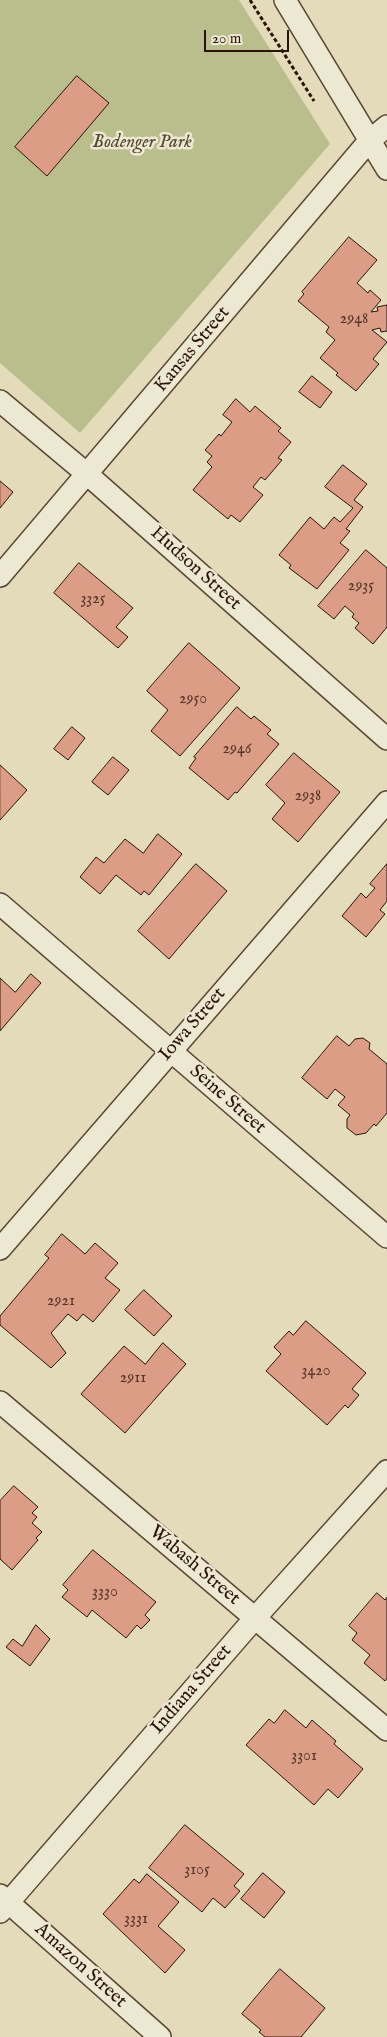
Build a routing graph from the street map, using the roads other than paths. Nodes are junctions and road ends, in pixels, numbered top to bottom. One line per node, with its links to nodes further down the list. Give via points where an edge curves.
1 (285, 0): 3 (street)
2 (387, 126): 3 (street, Kansas Street)
3 (369, 141): 4 (street); 6 (street, Kansas Street)
4 (387, 170)
5 (0, 402): 6 (street, Hudson Street)
6 (87, 474): 7 (street, Kansas Street); 8 (street, Hudson Street)
7 (0, 576)
8 (387, 739)
9 (387, 802): 11 (street, Iowa Street)
10 (0, 904): 11 (street, Seine Street)
11 (170, 1051): 12 (street, Seine Street); 13 (street, Iowa Street)
12 (387, 1237)
13 (0, 1248)
14 (0, 1402): 16 (street, Wabash Street)
15 (387, 1471): 16 (street, Indiana Street)
16 (255, 1618): 17 (street, Wabash Street); 18 (street, Indiana Street)
17 (387, 1730)
18 (3, 1903): 19 (street, Amazon Street)
19 (160, 2037)

